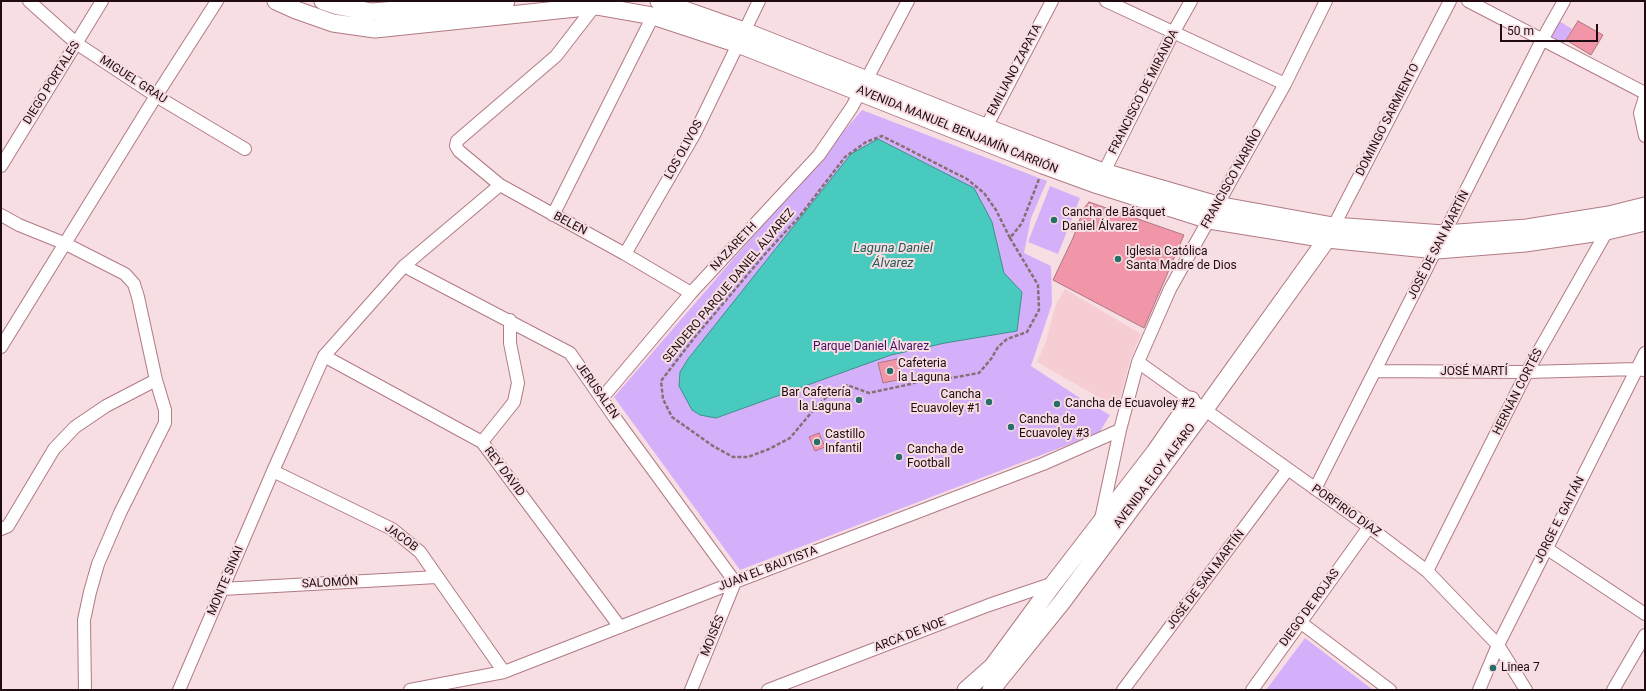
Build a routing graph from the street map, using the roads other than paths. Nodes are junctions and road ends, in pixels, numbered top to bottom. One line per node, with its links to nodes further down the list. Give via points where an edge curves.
1 (29, 1): 21 (street, MIGUEL GRAU)
2 (102, 1): 21 (street, DIEGO PORTALES)
3 (217, 1): 25 (street)
4 (276, 1): 16 (main road, AVENIDA MANUEL BENJAMÍN CARRIÓN, via 333,23 375,29)
5 (323, 1): 6 (main road, via 372,12)
6 (506, 1)
7 (758, 1): 19 (street, LOS OLIVOS)
8 (908, 1): 23 (street, NAZARETH)
9 (1052, 1): 27 (street, EMILIANO ZAPATA)
10 (1106, 1): 18 (street)
11 (1192, 1): 18 (street, FRANCISCO DE MIRANDA)
12 (1326, 1): 22 (street, FRANCISCO NARIÑO)
13 (1450, 1): 40 (street, DOMINGO SARMIENTO)
14 (1468, 1): 20 (street)
15 (1564, 1): 20 (street, JOSÉ DE SAN MARTÍN)
16 (597, 4): 17 (main road, AVENIDA MANUEL BENJAMÍN CARRIÓN); 32 (street, BELEN, via 556,56 457,141 459,151)
17 (656, 8): 19 (main road, AVENIDA MANUEL BENJAMÍN CARRIÓN); 36 (street)
18 (1173, 33): 22 (street); 31 (street, FRANCISCO DE MIRANDA)
19 (741, 38): 23 (main road, AVENIDA MANUEL BENJAMÍN CARRIÓN); 44 (street, LOS OLIVOS, via 695,133)
20 (1542, 40): 24 (street); 41 (street, JOSÉ DE SAN MARTÍN)
21 (76, 42): 25 (street, MIGUEL GRAU); 30 (street, DIEGO PORTALES)
22 (1284, 84): 33 (street, FRANCISCO NARIÑO)
23 (864, 86): 27 (main road, AVENIDA MANUEL BENJAMÍN CARRIÓN); 46 (street, NAZARETH, via 819,156)
24 (1645, 93)
25 (156, 96): 29 (street, MIGUEL GRAU); 42 (street)
26 (1645, 97): 28 (street, via 1640,113)
27 (982, 134): 31 (main road, AVENIDA MANUEL BENJAMÍN CARRIÓN); 31 (main road, AVENIDA MANUEL BENJAMÍN CARRIÓN, via 1043,165)
28 (1645, 136)
29 (245, 149)
30 (1, 166)
31 (1101, 178): 33 (main road, AVENIDA MANUEL BENJAMÍN CARRIÓN); 37 (main road, AVENIDA MANUEL BENJAMÍN CARRIÓN)
32 (500, 184): 36 (street, BELEN); 45 (street, MONTE SINAI)
33 (1217, 205): 37 (street, FRANCISCO NARIÑO); 40 (main road, AVENIDA MANUEL BENJAMÍN CARRIÓN)
34 (1645, 206): 39 (main road, AVENIDA MANUEL BENJAMÍN CARRIÓN)
35 (1, 215): 42 (street)
36 (553, 215): 44 (street, BELEN)
37 (1209, 220): 40 (main road, AVENIDA MANUEL BENJAMÍN CARRIÓN); 51 (street, FRANCISCO NARIÑO, via 1170,290)
38 (1645, 222): 39 (main road, AVENIDA MANUEL BENJAMÍN CARRIÓN)
39 (1607, 223): 41 (main road, AVENIDA MANUEL BENJAMÍN CARRIÓN); 43 (main road, AVENIDA MANUEL BENJAMÍN CARRIÓN, via 1525,243); 54 (street, HERNÁN CORTÉS)
40 (1330, 232): 41 (main road, AVENIDA MANUEL BENJAMÍN CARRIÓN); 43 (main road, AVENIDA MANUEL BENJAMÍN CARRIÓN); 57 (main road, AVENIDA ELOY ALFARO)
41 (1444, 234): 43 (street, JOSÉ DE SAN MARTÍN)
42 (66, 244): 48 (street); 55 (street, via 125,274 134,284)
43 (1437, 250): 53 (street, JOSÉ DE SAN MARTÍN)
44 (625, 254): 46 (street, BELEN)
45 (404, 266): 47 (street, JERUSALEN); 50 (street, MONTE SINAI)
46 (690, 293): 56 (street, NAZARETH)
47 (510, 320): 56 (street, JERUSALEN, via 570,353); 59 (street, via 510,344 518,384 514,402)
48 (1, 347)
49 (1645, 353): 52 (street, JORGE E. GAITÁN)
50 (324, 356): 59 (street, REY DAVID); 61 (street, MONTE SINAI)
51 (1138, 362): 57 (street, PORFIRIO DIAZ); 58 (street, FRANCISCO NARIÑO)
52 (1641, 370): 54 (street, JOSÉ MARTÍ); 66 (street, JORGE E. GAITÁN)
53 (1375, 371): 54 (street, JOSÉ MARTÍ); 62 (street, JOSÉ DE SAN MARTÍN)
54 (1527, 372): 68 (street, HERNÁN CORTÉS)
55 (156, 380): 65 (street, via 106,406 75,427 54,449 8,526); 79 (street, via 165,423 120,513 98,564 84,620)
56 (602, 398): 70 (street, JERUSALEN)
57 (1198, 405): 60 (street, PORFIRIO DIAZ); 63 (main road, AVENIDA ELOY ALFARO, via 1155,452); 67 (main road, AVENIDA ELOY ALFARO)
58 (1120, 430): 63 (street, FRANCISCO NARIÑO); 70 (street, JUAN EL BAUTISTA, via 1043,464)
59 (482, 442): 75 (street, REY DAVID)
60 (1288, 470): 62 (street, PORFIRIO DIAZ); 86 (street, JOSÉ DE SAN MARTÍN)
61 (273, 471): 69 (street, JACOB, via 392,529 420,552); 72 (street, MONTE SINAI)
62 (1315, 489): 64 (street, PORFIRIO DIAZ)
63 (1101, 522): 67 (street, FRANCISCO NARIÑO); 71 (main road, AVENIDA ELOY ALFARO)
64 (1369, 527): 68 (street, PORFIRIO DIAZ); 74 (street, DIEGO DE ROJAS)
65 (1, 529)
66 (1546, 548): 73 (street); 77 (street, JORGE E. GAITÁN)
67 (1095, 556): 85 (main road, AVENIDA ELOY ALFARO, via 1062,602)
68 (1428, 571): 77 (street, PORFIRIO DIAZ)
69 (437, 577): 72 (street, SALOMÓN); 78 (street, JACOB)
70 (735, 582): 75 (street, JUAN EL BAUTISTA); 82 (street, MOISÉS)
71 (1054, 583): 83 (street, ARCA DE NOE, via 989,605); 84 (main road, AVENIDA ELOY ALFARO, via 993,666)
72 (222, 589): 80 (street, MONTE SINAI)
73 (1645, 614)
74 (1300, 622): 87 (street, DIEGO DE ROJAS); 88 (street)
75 (620, 626): 78 (street, JUAN EL BAUTISTA)
76 (1645, 634): 91 (street)
77 (1498, 645): 89 (street, JORGE E. GAITÁN); 90 (street, PORFIRIO DIAZ)
78 (504, 672): 81 (street, JUAN EL BAUTISTA)
79 (85, 690)
80 (179, 690)
81 (410, 690)
82 (691, 690)
83 (768, 690)
84 (966, 690)
85 (991, 690)
86 (1123, 690)
87 (1252, 690)
88 (1390, 690)
89 (1479, 690)
90 (1526, 690)
91 (1613, 690)

